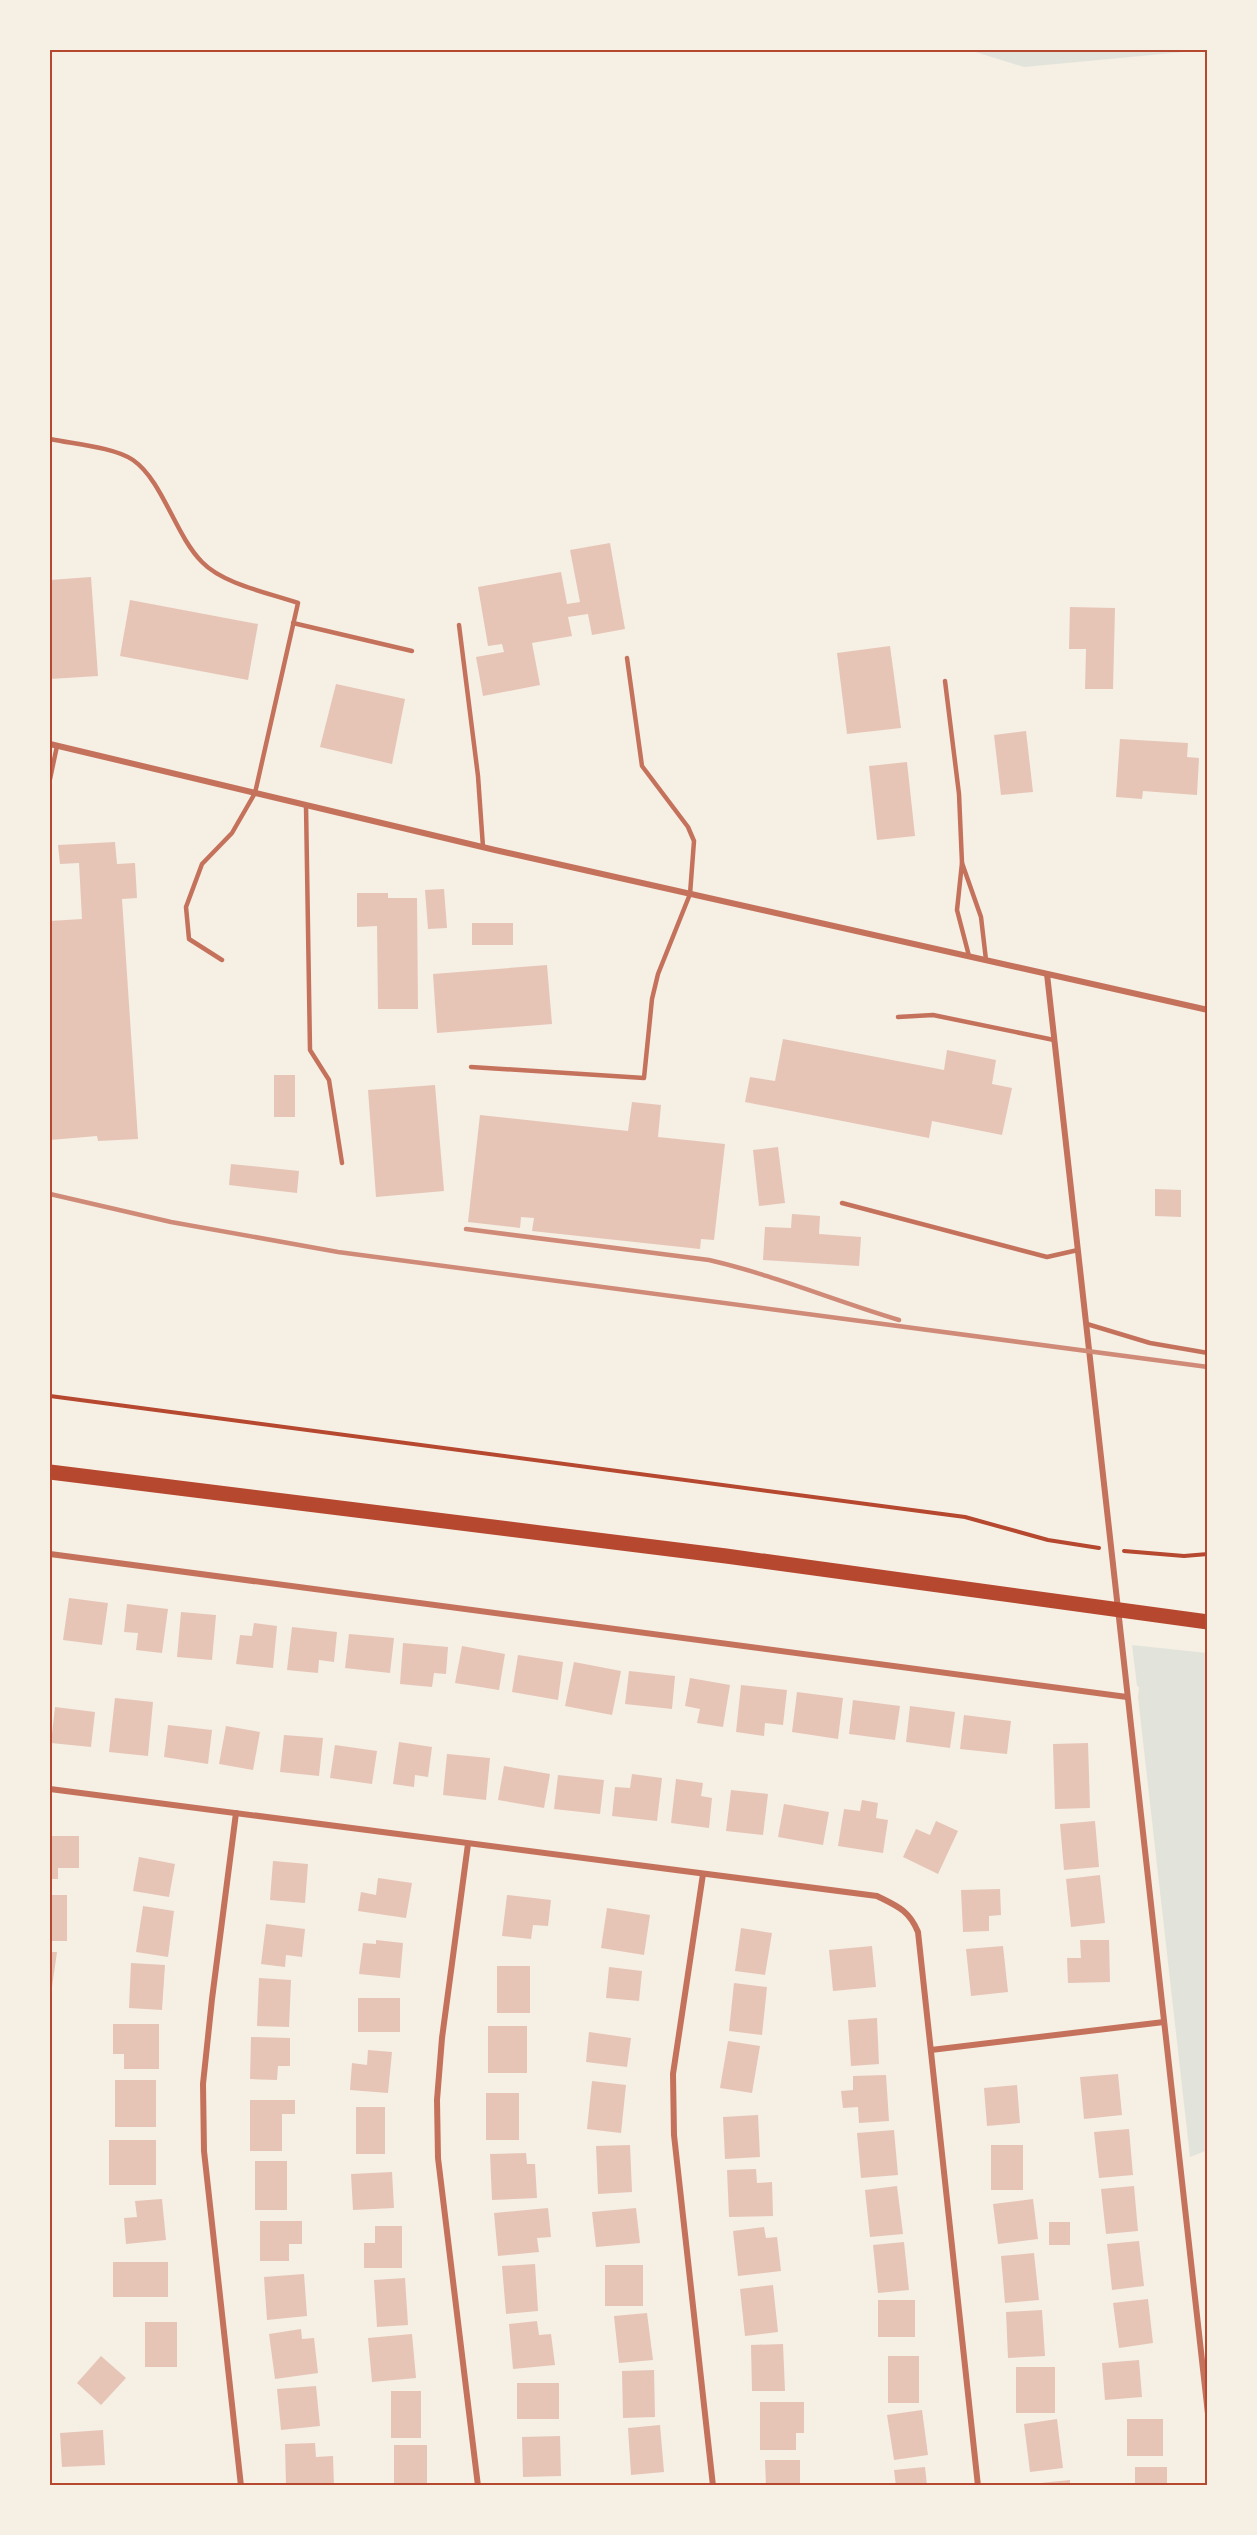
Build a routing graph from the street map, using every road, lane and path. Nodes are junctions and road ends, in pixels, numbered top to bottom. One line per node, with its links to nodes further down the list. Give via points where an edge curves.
1 (50, 439): 2 (lane, via 133,460 147,472 202,563 218,576 298,603)
2 (293, 623): 4 (lane); 10 (lane)
3 (459, 626): 12 (lane)
4 (412, 651)
5 (627, 658): 14 (lane, via 642,766 688,827 694,841)
6 (945, 681): 13 (lane, via 959,794)
7 (50, 744): 8 (street)
8 (57, 746): 9 (lane); 10 (street)
9 (50, 779)
10 (255, 793): 11 (street); 16 (lane, via 232,833 202,864 186,907 189,939)
11 (306, 805): 12 (street); 23 (lane, via 310,1050 329,1080)
12 (483, 847): 14 (street)
13 (962, 863): 15 (lane, via 957,910); 17 (lane, via 981,917)
14 (690, 894): 15 (street); 22 (lane, via 658,974 644,1078)
15 (969, 956): 17 (street)
16 (222, 960)
17 (986, 960): 18 (street)
18 (1047, 974): 19 (street); 21 (street)
19 (1208, 1010)
20 (898, 1017): 21 (lane, via 933,1015)
21 (1054, 1040): 25 (street)
22 (471, 1067)
23 (342, 1163)
24 (842, 1203): 25 (lane, via 1047,1257)
25 (1078, 1250): 26 (street)
26 (1087, 1324): 27 (lane, via 1150,1343); 34 (street)
27 (1208, 1353)
28 (50, 1396): 30 (path, via 965,1517)
29 (50, 1472): 34 (main road, via 726,1556)
30 (1079, 1546)
31 (1137, 1553): 33 (path)
32 (50, 1554): 36 (street)
33 (1208, 1554)
34 (1118, 1610): 35 (main road); 36 (street)
35 (1208, 1622)
36 (1127, 1697): 41 (street)
37 (50, 1788): 38 (street)
38 (236, 1813): 39 (street); 44 (street, via 203,2085 204,2151)
39 (468, 1844): 40 (street); 45 (street, via 442,2038 438,2146)
40 (704, 1874): 42 (street, via 877,1896 899,1907 912,1918 918,1932); 46 (street, via 672,2101)
41 (1164, 2022): 42 (street); 43 (street)
42 (931, 2050): 47 (street)
43 (1208, 2414)
44 (242, 2486)
45 (478, 2486)
46 (713, 2486)
47 (978, 2486)

